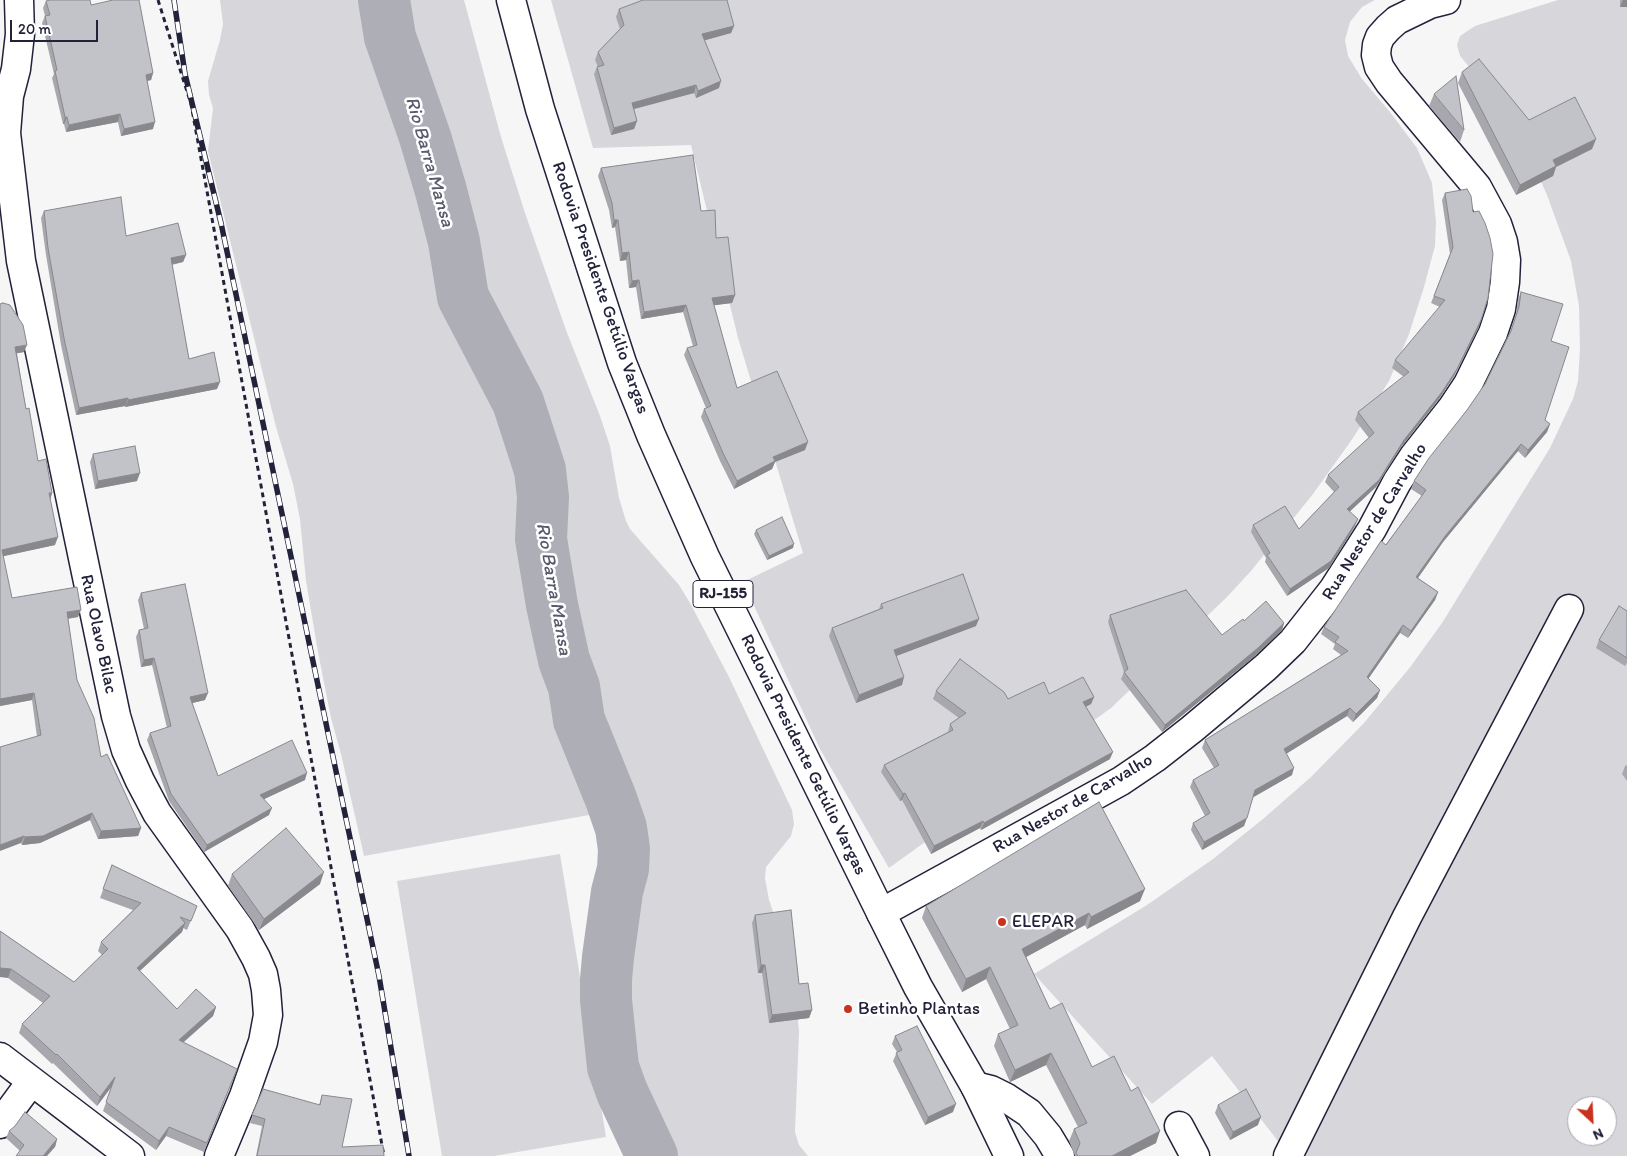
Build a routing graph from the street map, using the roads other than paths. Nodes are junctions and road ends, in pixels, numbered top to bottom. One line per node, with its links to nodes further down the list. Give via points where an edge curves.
1 (18, 0): 4 (street, Rua Olavo Bilac, via 20,34)
2 (511, 0): 7 (street, Rodovia Presidente Getúlio Vargas / RJ-155, via 540,109 622,363 705,557)
3 (1446, 0): 7 (street, Rua Nestor de Carvalho, via 1397,20 1380,37 1376,55 1389,82 1477,187 1503,242 1506,260 1501,309 1468,384 1414,456 1369,536 1333,590 1293,642 1266,667 1185,735 1121,781)
4 (8, 70): 5 (street, Rua Olavo Bilac, via 6,133)
5 (10, 265): 14 (street, Rua Olavo Bilac, via 126,750 157,812 240,929 263,974 268,1015 263,1042)
6 (1569, 609): 18 (street, via 1407,916)
7 (881, 913): 10 (street, Rodovia Presidente Getúlio Vargas / RJ-155, via 918,987)
8 (0, 1057): 9 (street)
9 (31, 1082): 11 (street); 13 (street)
10 (975, 1086): 15 (street, Rodovia Presidente Getúlio Vargas / RJ-155); 16 (street, via 1005,1097 1029,1113)
11 (0, 1124)
12 (1179, 1126): 17 (street)
13 (130, 1156)
14 (219, 1156)
15 (1010, 1156)
16 (1060, 1156)
17 (1195, 1156)
18 (1288, 1156)

